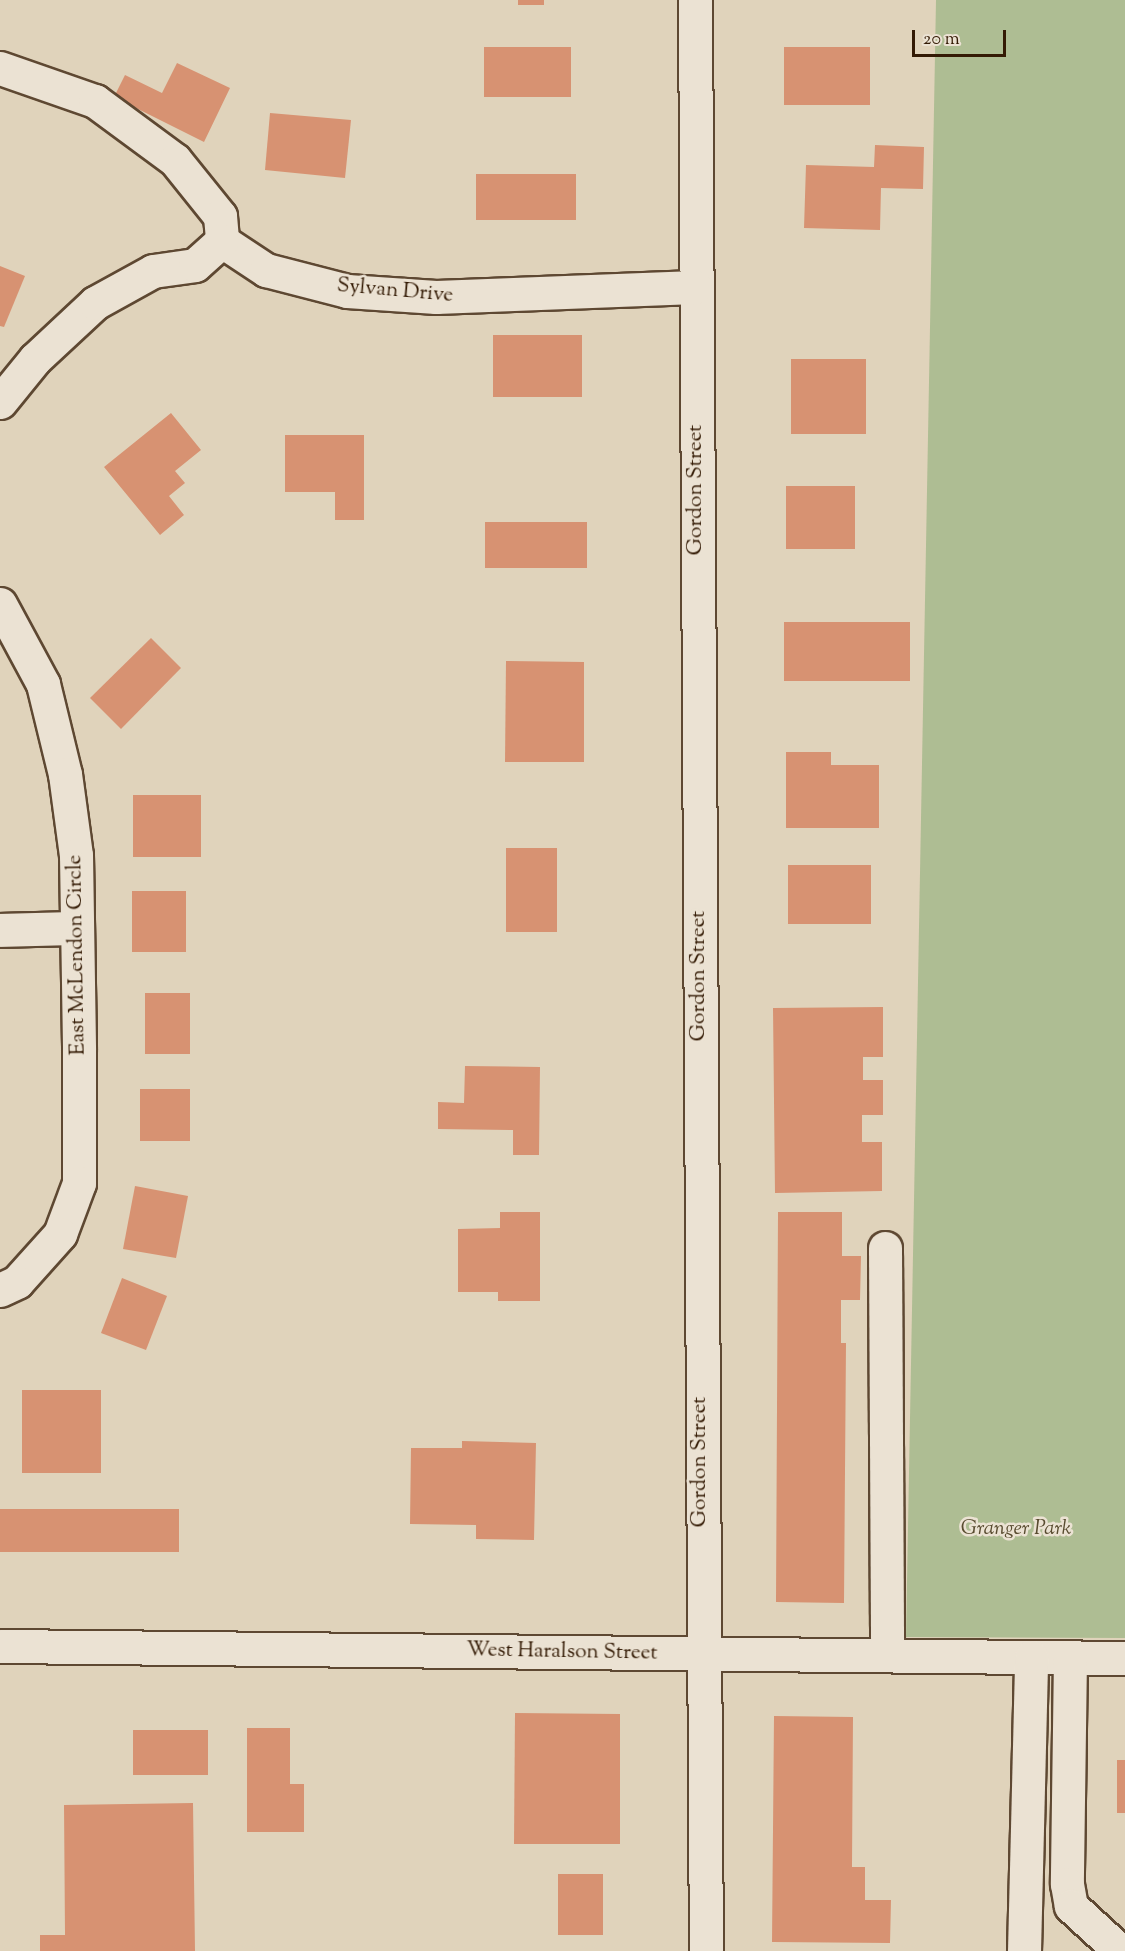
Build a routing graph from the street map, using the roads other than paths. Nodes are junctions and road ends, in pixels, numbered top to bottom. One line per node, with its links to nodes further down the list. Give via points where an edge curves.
1 (695, 0): 4 (street, Gordon Street)
2 (0, 68): 3 (street, via 95,101 175,160 220,216)
3 (222, 241): 4 (street, Sylvan Drive, via 266,270 346,291 436,297); 5 (street, via 195,265 153,271 95,303 35,359)
4 (695, 287): 13 (street, Gordon Street)
5 (0, 402)
6 (0, 604): 7 (street, East McLendon Circle)
7 (13, 649): 8 (street, East McLendon Circle, via 43,684 65,774 76,855)
8 (75, 928): 9 (street); 11 (street, East McLendon Circle, via 79,1183 60,1234 17,1282)
9 (0, 930)
10 (885, 1248): 14 (street)
11 (0, 1290)
12 (0, 1646): 13 (street, West Haralson Street)
13 (701, 1654): 14 (street, West Haralson Street); 18 (street, Gordon Street)
14 (886, 1655): 15 (street, West Haralson Street)
15 (1031, 1657): 16 (street, West Haralson Street); 19 (street)
16 (1070, 1657): 17 (street, West Haralson Street); 20 (street, via 1067,1884 1071,1906)
17 (1125, 1658)
18 (706, 1951)
19 (1024, 1951)
20 (1120, 1951)

